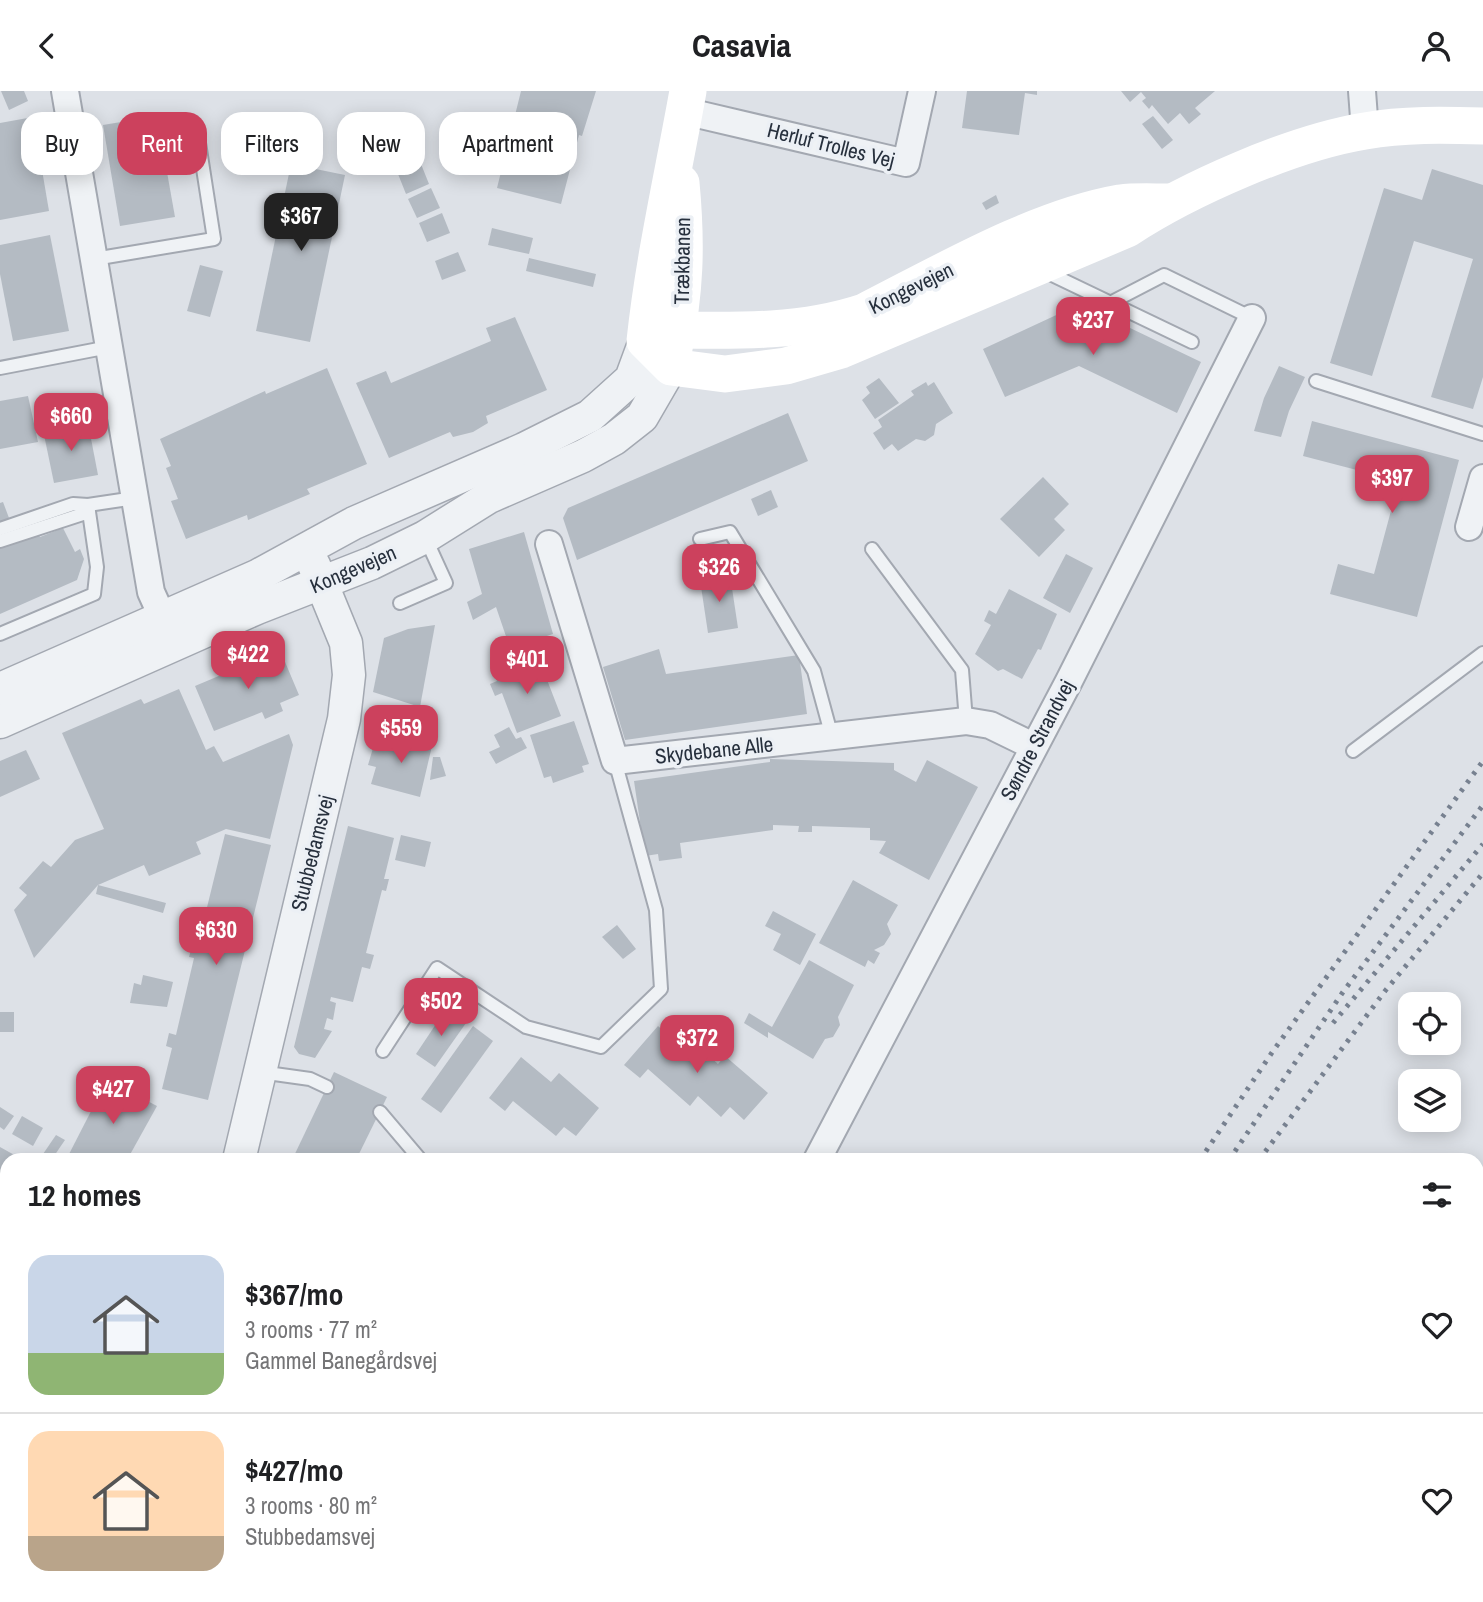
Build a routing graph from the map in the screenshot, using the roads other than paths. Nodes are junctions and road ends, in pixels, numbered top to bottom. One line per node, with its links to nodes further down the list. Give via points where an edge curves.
1 (65, 91): 9 (street)
2 (922, 91): 4 (street, Herluf Trolles Vej, via 906,163)
3 (1362, 91): 6 (street)
4 (686, 101): 13 (main road, Trækbanen, via 657,242)
5 (1483, 126): 6 (main road, Kongevejen)
6 (1365, 131): 8 (main road, Kongevejen, via 1306,145)
7 (204, 175): 9 (lane, via 214,239)
8 (1169, 202): 10 (main road, Kongevejen, via 1127,229); 13 (main road, Kongevejen, via 1121,203 1076,215 992,247 842,319)
9 (94, 259): 15 (street)
10 (1037, 267): 11 (lane); 16 (main road, Kongevejen, via 841,350 786,366 725,373)
11 (1110, 303): 12 (lane, via 1164,275); 14 (lane)
12 (1252, 318): 40 (street, Søndre Strandvej)
13 (662, 336): 16 (main road); 29 (street, Kongevejen, via 631,380 590,416 354,523)
14 (1192, 342)
15 (109, 347): 17 (lane); 21 (street)
16 (671, 367): 25 (street, Kongevejen, via 642,417 614,439 489,497)
17 (0, 368)
18 (1316, 381): 19 (lane)
19 (1483, 434)
20 (1483, 478): 23 (street)
21 (135, 498): 22 (lane); 33 (street, via 151,593)
22 (89, 508): 24 (lane, via 73,504); 27 (lane); 34 (lane, via 97,567 94,594)
23 (1469, 527)
24 (0, 529)
25 (425, 537): 31 (street, Kongevejen); 32 (lane, via 446,583)
26 (700, 539): 39 (lane, via 730,532 814,671)
27 (0, 541)
28 (549, 544): 42 (street)
29 (307, 549): 31 (street, Stubbedamsvej); 33 (street, Kongevejen)
30 (872, 549): 37 (lane, via 962,670)
31 (322, 582): 33 (street, Kongevejen); 44 (street, Stubbedamsvej, via 346,643 349,675 344,719)
32 (400, 603)
33 (169, 632): 36 (street, Kongevejen); 38 (street, Kongevejen)
34 (0, 634)
35 (1483, 653): 41 (lane)
36 (0, 689)
37 (966, 721): 39 (street, Skydebane Alle); 40 (street, Skydebane Alle, via 990,725)
38 (0, 722)
39 (832, 737): 42 (street, Skydebane Alle)
40 (1033, 746): 49 (street, Søndre Strandvej)
41 (1353, 751)
42 (615, 761): 43 (lane, via 656,910 661,989 601,1047 526,1027 437,968)
43 (383, 1051)
44 (259, 1072): 45 (lane, via 310,1079); 47 (street, Stubbedamsvej)
45 (327, 1087)
46 (380, 1112): 48 (lane)
47 (241, 1153)
48 (415, 1153)
49 (821, 1153)

